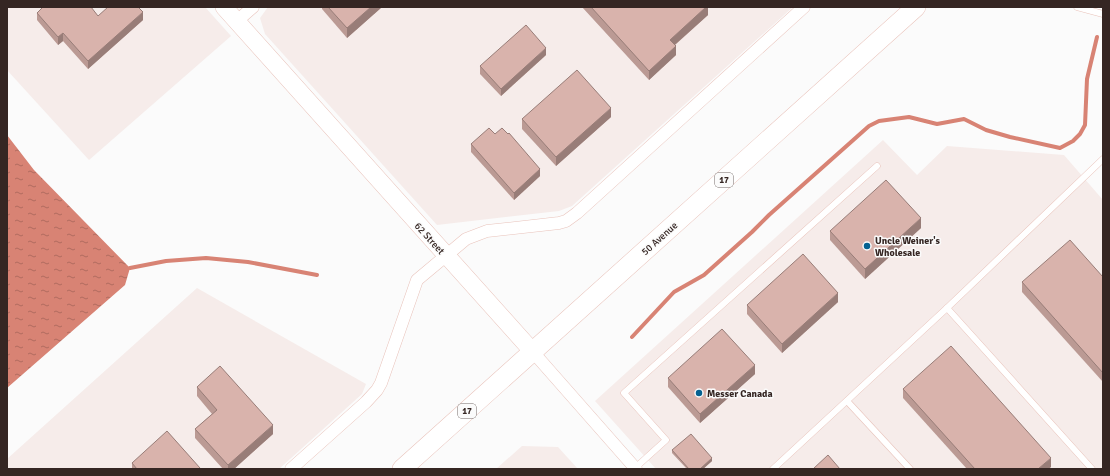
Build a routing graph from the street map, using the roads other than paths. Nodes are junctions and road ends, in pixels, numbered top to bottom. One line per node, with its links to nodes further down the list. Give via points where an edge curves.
1 (224, 7): 7 (main road, 62 Street)
2 (253, 7): 7 (street)
3 (804, 7): 10 (street, via 570,218 559,223 487,231 466,239)
4 (916, 7): 12 (main road, 50 Avenue / 17)
5 (1077, 7): 6 (lane)
6 (1103, 14)
7 (236, 21): 10 (main road, 62 Street)
8 (1103, 159): 11 (lane)
9 (877, 166): 14 (lane, via 624,393 666,440)
10 (446, 256): 12 (main road, 62 Street); 15 (street, via 417,280 377,390)
11 (947, 308): 13 (lane); 19 (lane)
12 (533, 352): 14 (street, 62 Street); 16 (main road, 50 Avenue / 17)
13 (848, 401): 17 (lane); 18 (lane)
14 (636, 468)
15 (291, 469)
16 (402, 469)
17 (773, 469)
18 (910, 469)
19 (1092, 469)

